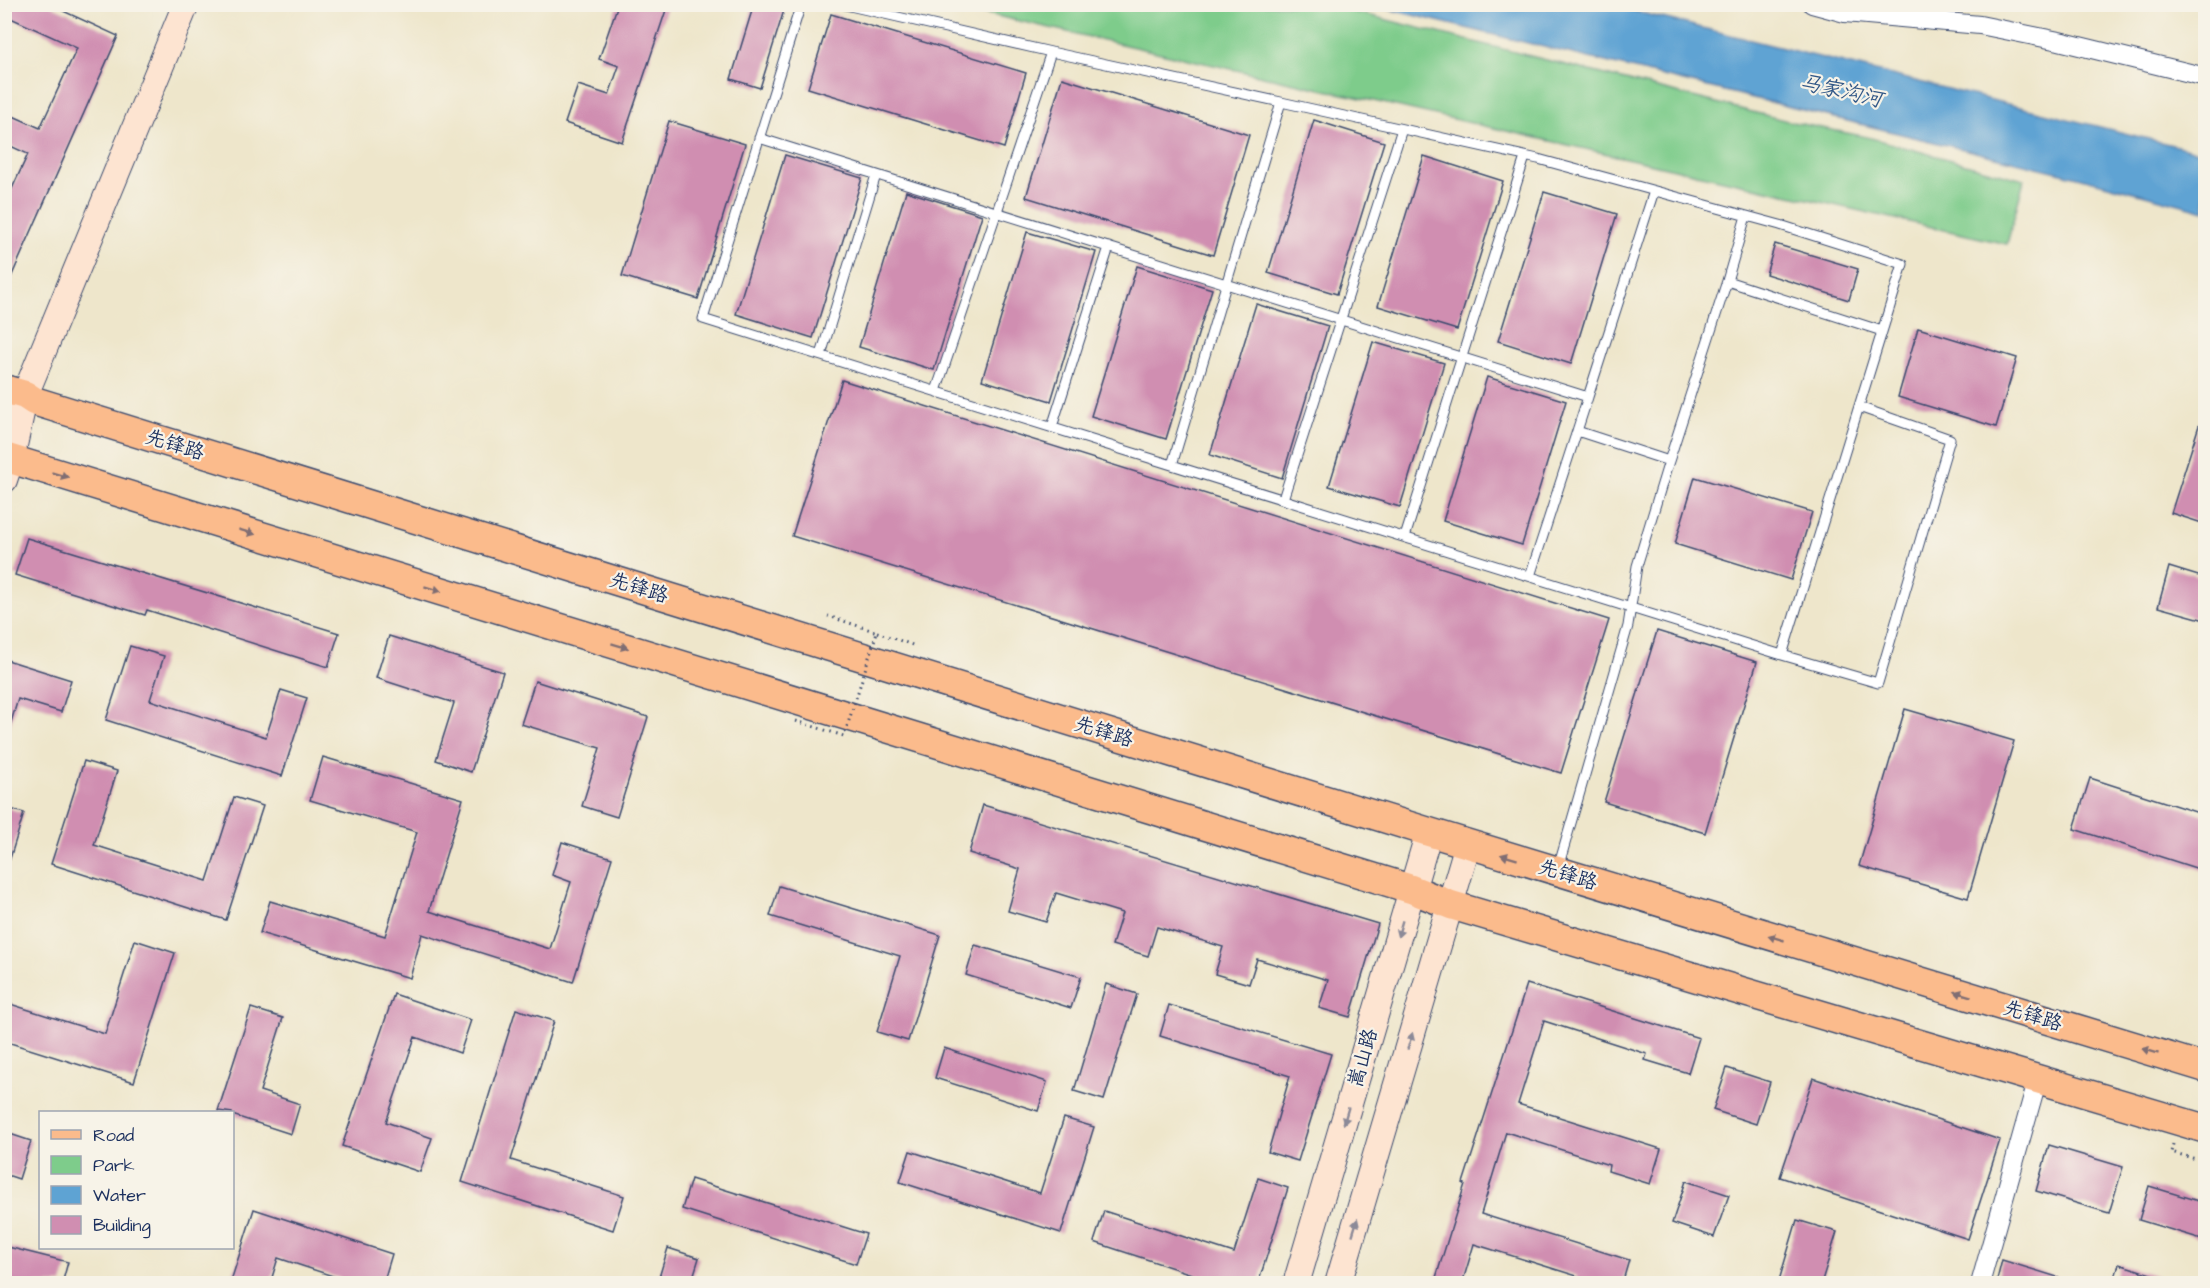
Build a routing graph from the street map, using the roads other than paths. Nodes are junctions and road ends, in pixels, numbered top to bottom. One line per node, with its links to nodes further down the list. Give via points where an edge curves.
1 (186, 4): 22 (main road)
2 (801, 4): 9 (lane)
3 (841, 4): 5 (lane)
4 (1812, 4): 6 (street, via 1845,13 1980,25)
5 (1051, 52): 7 (lane); 13 (lane)
6 (2205, 77)
7 (1281, 102): 8 (lane); 17 (lane)
8 (1402, 129): 10 (lane); 18 (lane)
9 (759, 138): 11 (lane); 20 (lane, via 703,319)
10 (1524, 156): 12 (lane); 21 (lane)
11 (876, 175): 13 (lane); 20 (lane)
12 (1654, 191): 14 (lane); 24 (lane)
13 (995, 212): 15 (lane); 23 (lane)
14 (1746, 216): 16 (lane); 19 (lane, via 1904,264)
15 (1109, 247): 17 (lane); 27 (lane)
16 (1727, 280): 19 (lane); 29 (lane)
17 (1226, 284): 18 (lane); 30 (lane)
18 (1340, 319): 21 (lane); 32 (lane)
19 (1882, 331): 25 (lane)
20 (820, 355): 23 (lane)
21 (1462, 357): 24 (lane); 33 (lane)
22 (15, 392): 26 (main road); 31 (main road); 37 (main road, 先锋路, via 46,405)
23 (936, 392): 27 (lane)
24 (1588, 397): 28 (lane)
25 (1859, 407): 36 (lane); 36 (lane, via 1950,440 1878,683)
26 (4, 418)
27 (1052, 428): 30 (lane)
28 (1577, 431): 29 (lane); 34 (lane)
29 (1669, 461): 35 (lane, via 1637,566)
30 (1172, 465): 32 (lane)
31 (7, 466): 40 (main road, one-way to 40)
32 (1283, 499): 33 (lane)
33 (1405, 537): 34 (lane)
34 (1530, 576): 35 (lane)
35 (1631, 608): 36 (lane); 39 (lane)
36 (1782, 655)
37 (1429, 832): 38 (main road, 先锋路); 40 (main road, 嵩山路)
38 (1467, 844): 39 (main road, 先锋路, one-way to 38); 41 (main road, 嵩山路)
39 (1557, 871): 42 (main road, 先锋路, one-way to 39)
40 (1411, 888): 41 (main road); 45 (main road, 嵩山路, one-way to 45)
41 (1451, 905): 43 (main road); 46 (main road, 嵩山路, one-way to 41)
42 (2205, 1068)
43 (2038, 1078): 44 (main road); 47 (street)
44 (2205, 1129)
45 (1296, 1284)
46 (1338, 1284)
47 (1980, 1284)

